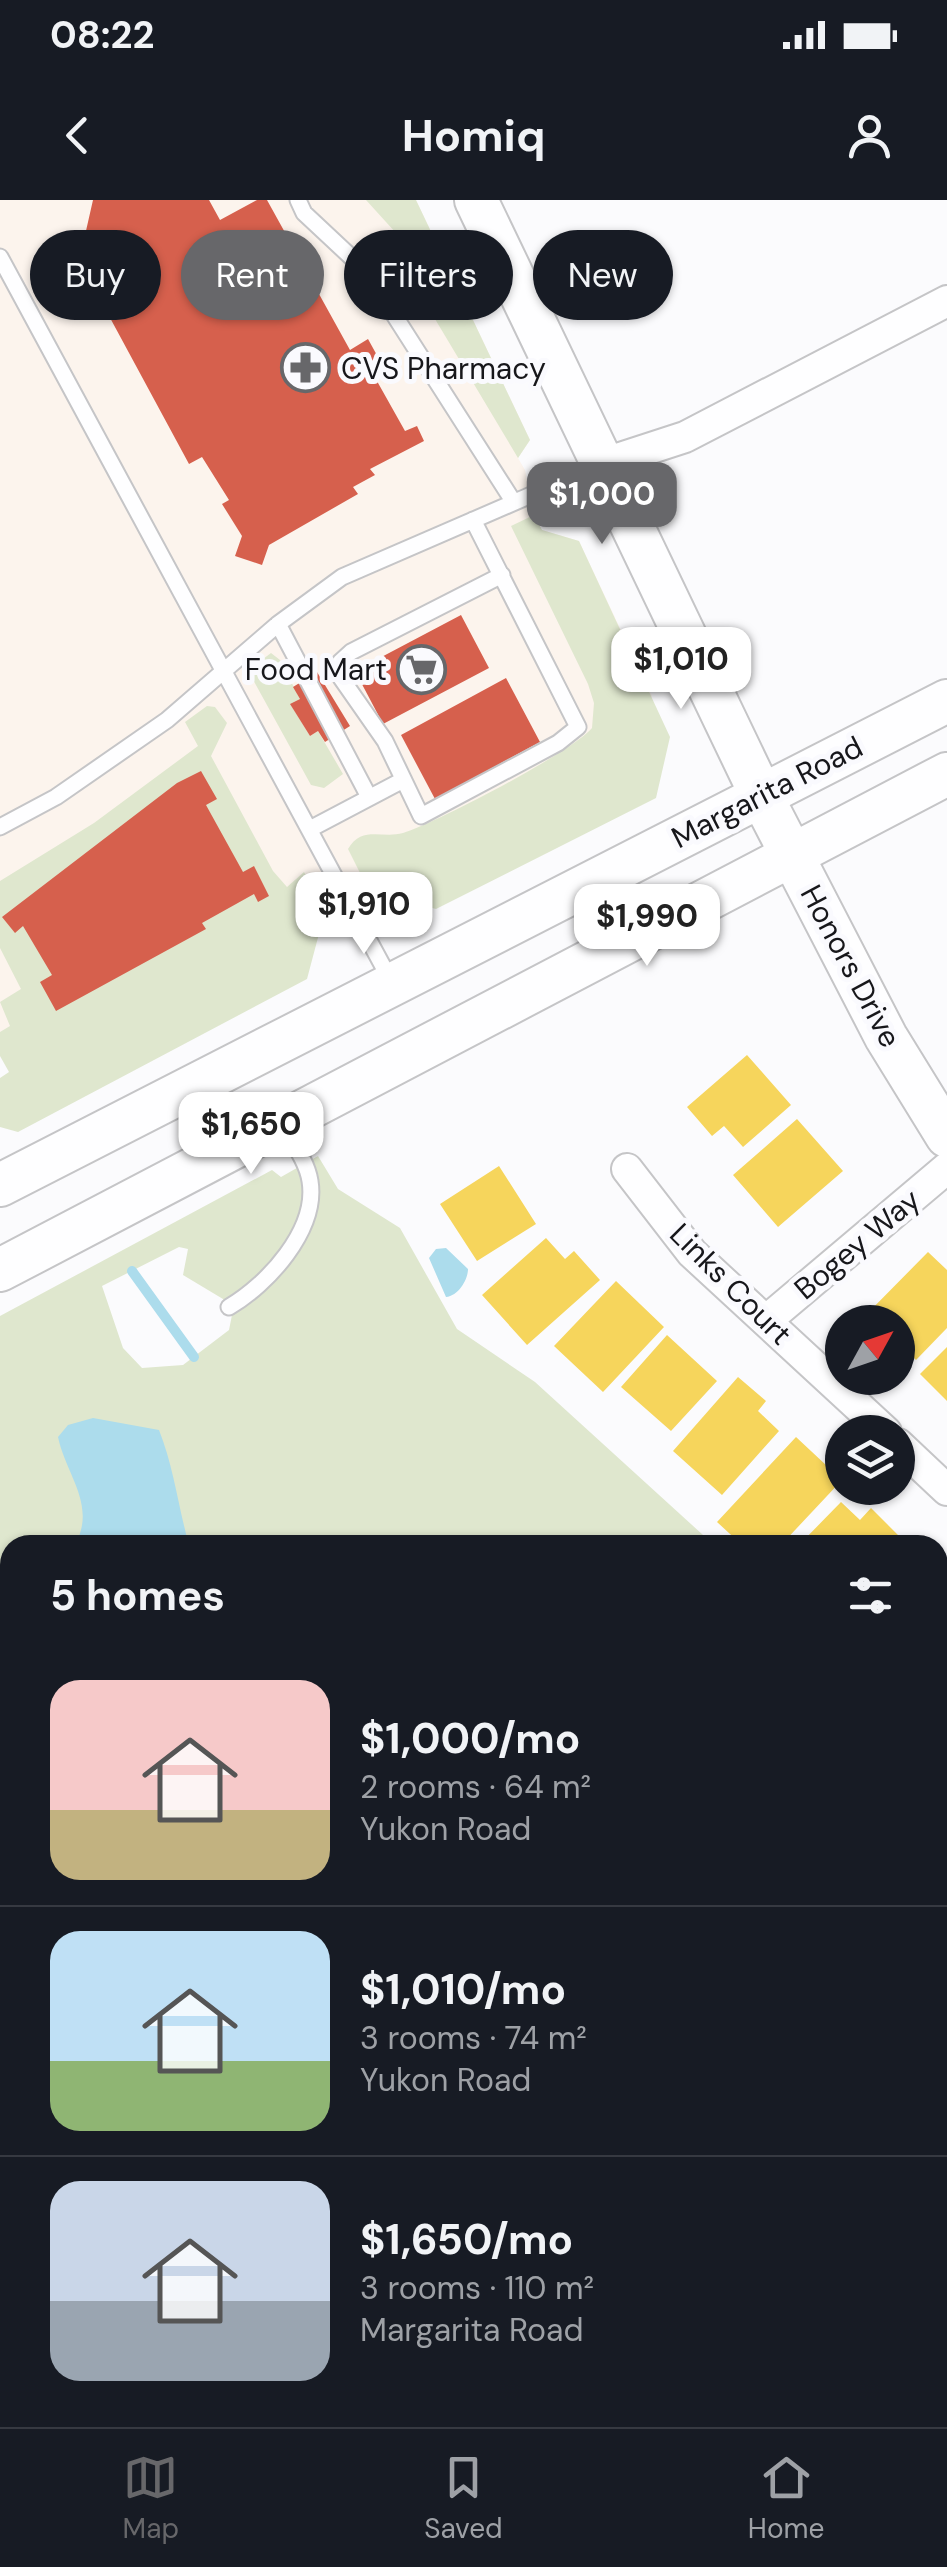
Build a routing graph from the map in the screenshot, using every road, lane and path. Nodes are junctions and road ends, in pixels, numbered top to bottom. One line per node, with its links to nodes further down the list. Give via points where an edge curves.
1 (298, 200): 6 (lane, via 366,271)
2 (476, 200): 5 (main road, Honors Drive)
3 (0, 257): 10 (lane)
4 (947, 301): 5 (street, via 685,437)
5 (602, 464): 6 (lane); 14 (main road, Honors Drive)
6 (512, 501): 7 (lane)
7 (474, 520): 8 (lane); 9 (lane, via 342,577)
8 (502, 575): 13 (lane, via 340,662 341,678 385,741); 13 (lane, via 578,727 421,816)
9 (278, 624): 10 (lane); 15 (lane)
10 (224, 671): 16 (lane, via 151,731); 17 (lane)
11 (947, 700): 14 (main road, Margarita Road)
12 (947, 774): 18 (main road)
13 (402, 780): 15 (lane)
14 (761, 794): 18 (main road, Honors Drive); 19 (main road, Margarita Road)
15 (368, 797): 17 (lane)
16 (0, 827)
17 (310, 830): 19 (lane)
18 (792, 852): 20 (main road); 21 (main road, Honors Drive, via 886,1037)
19 (392, 982): 24 (main road, Margarita Road)
20 (280, 1121): 25 (main road); 26 (lane, via 306,1168 308,1202 278,1266)
21 (947, 1136)
22 (947, 1168): 27 (street, Bogey Way)
23 (626, 1169): 27 (street, Links Court, via 692,1253)
24 (0, 1185)
25 (0, 1270)
26 (229, 1307)
27 (767, 1320): 28 (street, Links Court)
28 (868, 1415)
29 (915, 1460): 30 (street)
30 (947, 1490)

